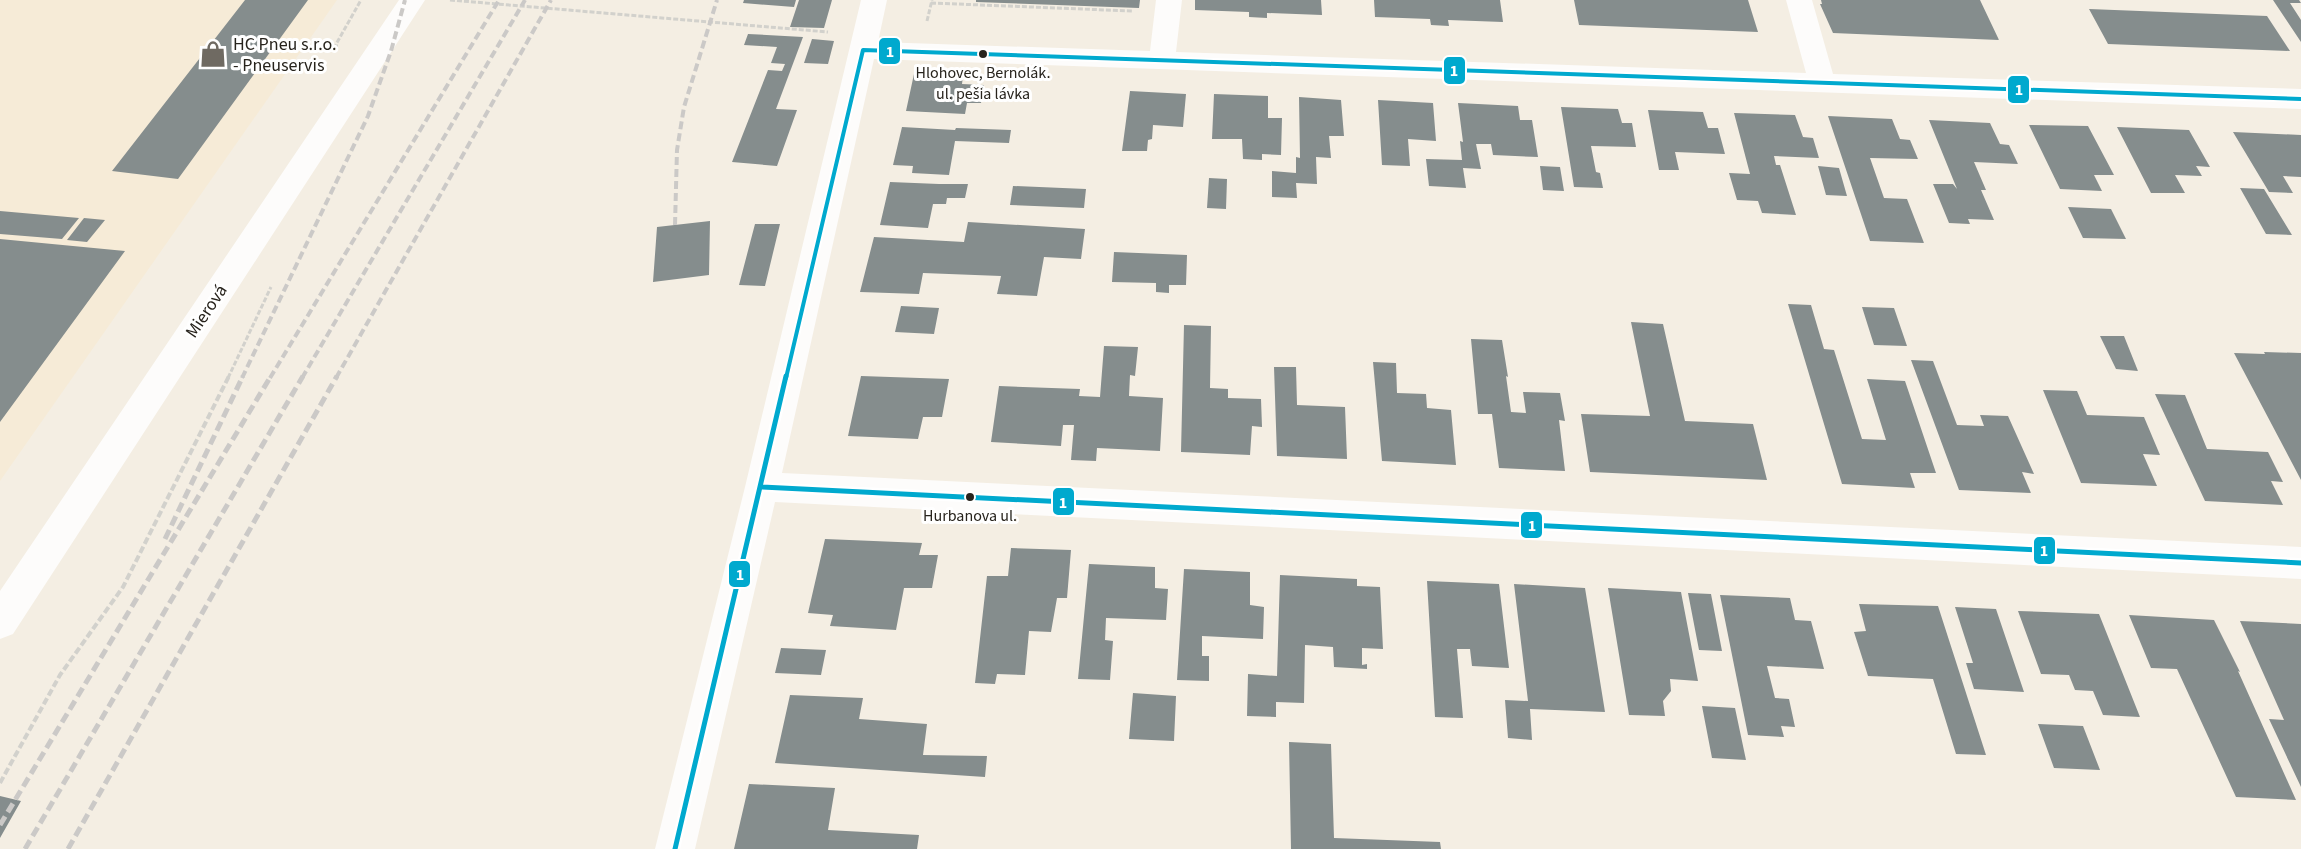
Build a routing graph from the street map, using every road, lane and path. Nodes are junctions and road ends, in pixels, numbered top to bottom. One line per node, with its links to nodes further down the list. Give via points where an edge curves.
1 (361, 0): 9 (path)
2 (412, 0): 17 (street, Mierová)
3 (450, 0): 8 (path)
4 (874, 0): 10 (street)
5 (1799, 0): 12 (street)
6 (932, 3): 7 (path)
7 (1168, 6): 11 (street)
8 (823, 32)
9 (335, 46)
10 (863, 50): 11 (street); 15 (street)
11 (1162, 60): 12 (street)
12 (1822, 83): 13 (street)
13 (2301, 99)
14 (273, 283): 18 (path, via 123,587 60,675)
15 (762, 487): 16 (street); 19 (street)
16 (2301, 563)
17 (0, 622)
18 (0, 783)
19 (675, 849)

